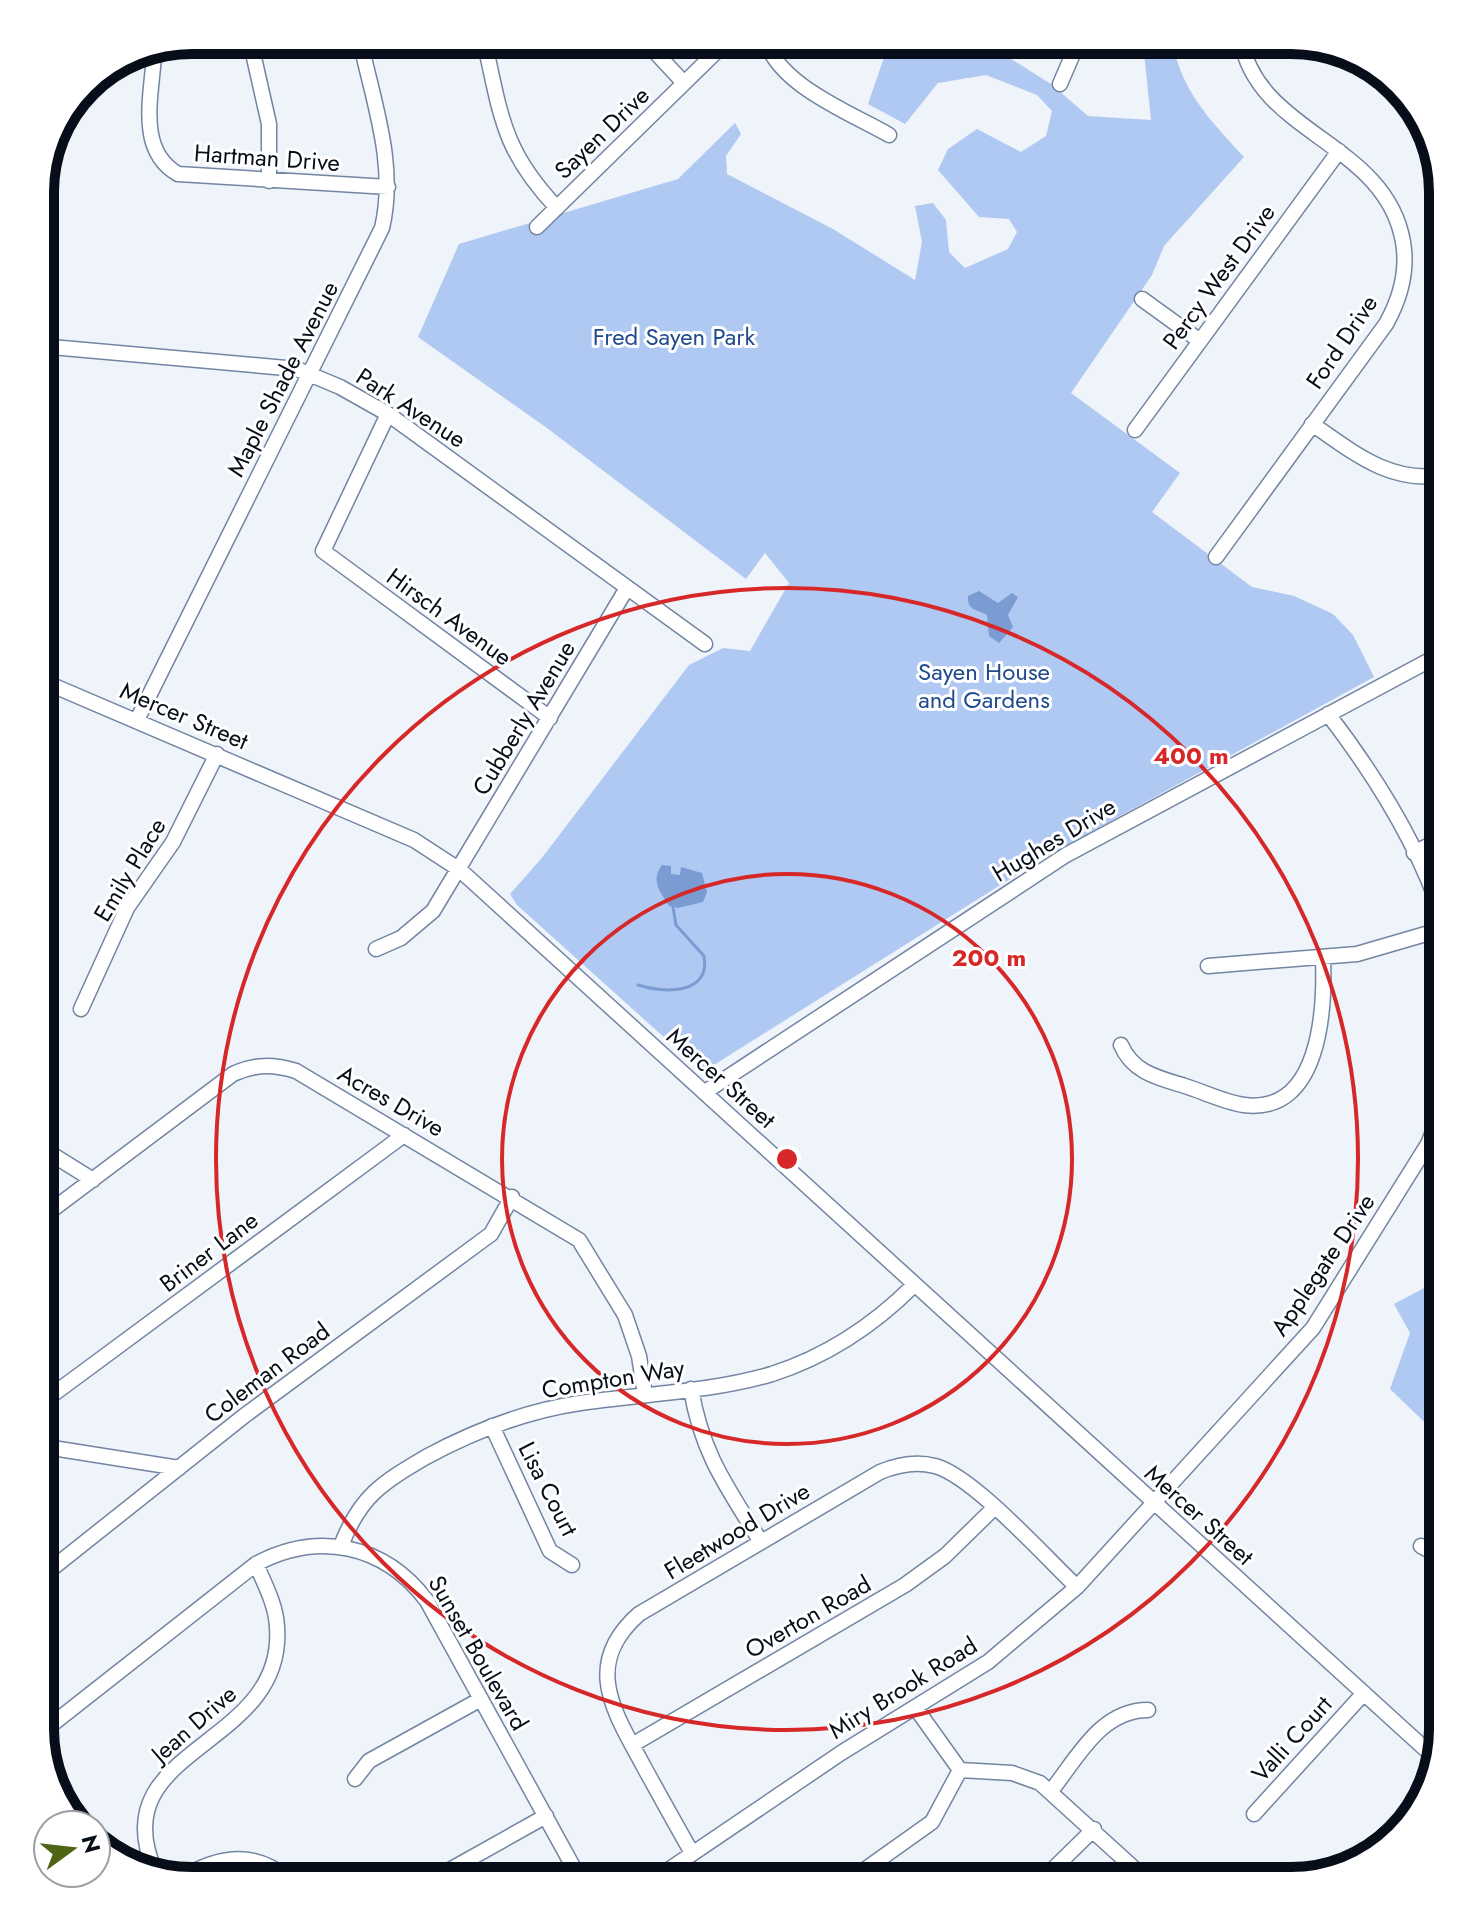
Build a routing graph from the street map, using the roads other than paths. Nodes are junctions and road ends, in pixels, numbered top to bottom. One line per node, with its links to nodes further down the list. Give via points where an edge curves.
1 (253, 54): 14 (street, via 269,124)
2 (363, 54): 15 (street, Maple Shade Avenue)
3 (488, 54): 16 (street, via 512,150)
4 (657, 54): 10 (street)
5 (714, 54): 10 (street, Sayen Drive)
6 (772, 54): 12 (street, via 791,78)
7 (1073, 54): 11 (street)
8 (1245, 54): 13 (street, Ford Drive, via 1264,92)
9 (154, 60): 14 (street, Hartman Drive, via 149,132 161,161 190,177)
10 (684, 83): 16 (street, Sayen Drive)
11 (1060, 84)
12 (889, 135)
13 (1339, 151): 19 (street, Percy West Drive); 23 (street, Ford Drive, via 1387,197 1401,229 1405,264 1386,324)
14 (269, 181): 15 (street, Hartman Drive)
15 (388, 187): 21 (street, Maple Shade Avenue, via 375,244)
16 (557, 208): 17 (street, Sayen Drive)
17 (537, 227)
18 (1142, 299): 19 (street)
19 (1200, 341): 24 (street, Percy West Drive)
20 (54, 347): 21 (street, Park Avenue)
21 (310, 374): 22 (street, Park Avenue); 33 (street, Maple Shade Avenue)
22 (388, 414): 27 (street, Park Avenue); 32 (street, Hirsch Avenue, via 323,551)
23 (1312, 424): 25 (street, via 1386,471); 26 (street, Ford Drive)
24 (1135, 430)
25 (1429, 476)
26 (1216, 557)
27 (627, 588): 28 (street, Park Avenue); 32 (street, Cubberly Avenue)
28 (705, 644)
29 (1429, 660): 31 (street, Hughes Drive)
30 (54, 686): 33 (street, Mercer Street)
31 (1328, 714): 36 (street, via 1369,771); 45 (street, Hughes Drive, via 1066,855)
32 (550, 718): 37 (street, Cubberly Avenue)
33 (137, 720): 34 (street, Mercer Street)
34 (217, 754): 37 (street, Mercer Street, via 414,840); 43 (street, Emily Place, via 173,842 127,908)
35 (1429, 845): 36 (street)
36 (1414, 853): 38 (street)
37 (460, 870): 40 (street, Cubberly Avenue, via 433,911 401,938); 45 (street, Mercer Street)
38 (1429, 887)
39 (1429, 933): 41 (street)
40 (376, 949)
41 (1323, 959): 42 (street); 44 (street, via 1323,1012 1314,1050 1298,1084 1279,1098 1244,1105 1146,1073 1129,1060)
42 (1208, 966)
43 (81, 1009)
44 (1121, 1045)
45 (705, 1092): 52 (street, Mercer Street)
46 (404, 1135): 49 (street, Acres Drive, via 296,1071 258,1066 233,1074); 50 (street, Acres Drive); 54 (street, Briner Lane)
47 (1429, 1141): 59 (street, Applegate Drive, via 1313,1328)
48 (54, 1156): 49 (street)
49 (93, 1180): 51 (street, Acres Drive)
50 (512, 1197): 55 (street, Acres Drive, via 568,1231 586,1249 625,1315); 58 (street, Coleman Road, via 491,1234)
51 (54, 1209)
52 (914, 1285): 53 (street, Compton Way, via 883,1316 830,1350 772,1373); 59 (street, Mercer Street)
53 (691, 1389): 55 (street, Compton Way); 61 (street, via 711,1462)
54 (54, 1394)
55 (645, 1395): 56 (street, Compton Way, via 566,1406)
56 (492, 1426): 62 (street, Compton Way, via 387,1480 355,1513); 66 (street, Lisa Court, via 550,1551)
57 (54, 1448): 58 (street)
58 (179, 1468): 67 (street, Coleman Road)
59 (1153, 1504): 68 (street, Miry Brook Road); 69 (street, Mercer Street)
60 (993, 1509): 61 (street, Fleetwood Drive, via 947,1470 907,1464 880,1472); 68 (street, Fleetwood Drive); 74 (street, Overton Road, via 945,1556 905,1585)
61 (761, 1542): 74 (street, Fleetwood Drive, via 639,1614 620,1634 609,1659 607,1688)
62 (341, 1546): 65 (street, Sunset Boulevard, via 298,1547); 70 (street, Sunset Boulevard, via 380,1558 416,1587)
63 (1421, 1546): 64 (street)
64 (1429, 1550)
65 (256, 1564): 73 (street, Sunset Boulevard); 83 (street, Jean Drive, via 277,1626 270,1674 247,1710 153,1791 142,1830)
66 (572, 1565)
67 (54, 1567)
68 (1077, 1587): 71 (street, Miry Brook Road, via 988,1662)
69 (1364, 1693): 75 (street, Mercer Street); 79 (street, Valli Court)
70 (481, 1699): 77 (street, via 369,1761); 80 (street, Sunset Boulevard)
71 (915, 1707): 76 (street); 82 (street, Miry Brook Road)
72 (1148, 1710): 78 (street, via 1127,1711 1102,1726)
73 (54, 1723)
74 (632, 1745): 82 (street, Fleetwood Drive)
75 (1427, 1751)
76 (960, 1770): 78 (street, via 1012,1773); 89 (street, via 932,1822)
77 (355, 1779)
78 (1051, 1791): 81 (street)
79 (1254, 1814)
80 (546, 1816): 86 (street); 87 (street, Sunset Boulevard)
81 (1094, 1829): 90 (street); 91 (street)
82 (692, 1853): 88 (street, Miry Brook Road)
83 (152, 1861)
84 (202, 1867): 85 (street, via 233,1858)
85 (268, 1867)
86 (455, 1867)
87 (573, 1867)
88 (672, 1867)
89 (869, 1867)
90 (1055, 1867)
91 (1133, 1867)

